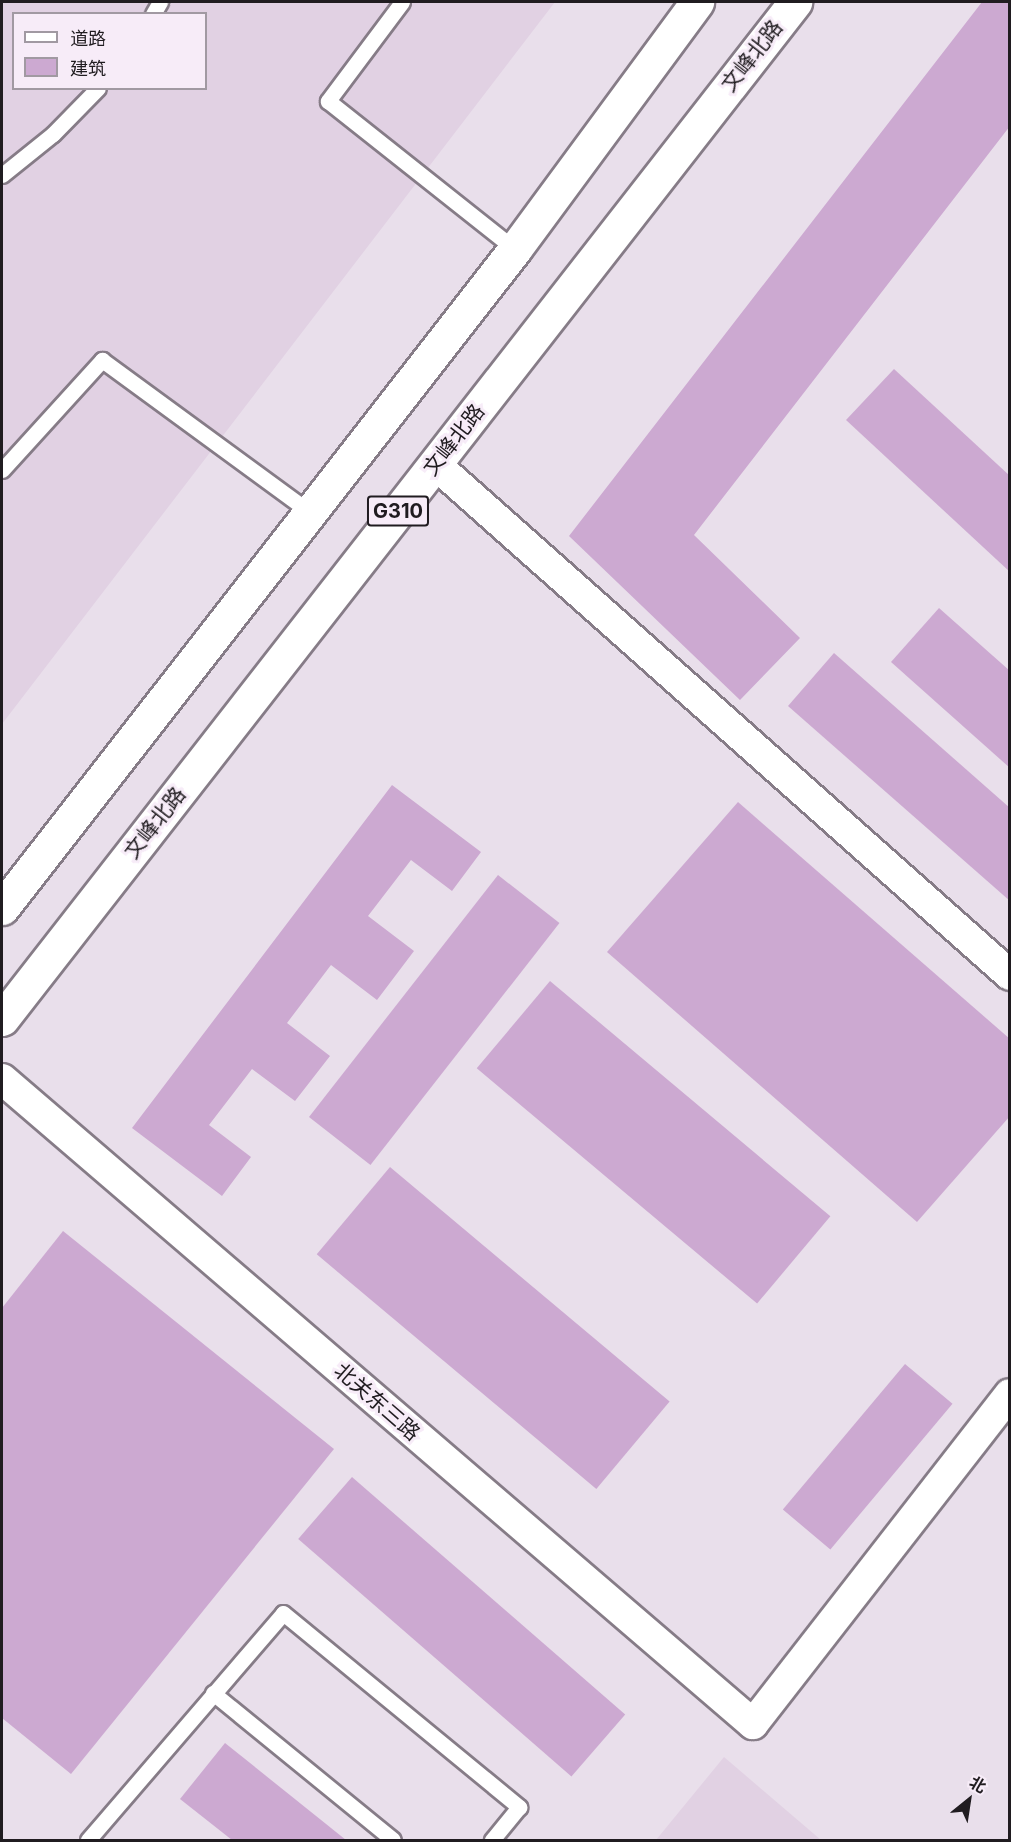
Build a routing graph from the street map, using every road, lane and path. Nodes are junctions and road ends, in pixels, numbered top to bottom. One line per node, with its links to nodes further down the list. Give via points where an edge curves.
1 (402, 2): 6 (lane, via 328,101)
2 (697, 2): 6 (highway)
3 (795, 2): 7 (highway, 文峰北路 / G310)
4 (96, 90): 5 (lane, via 53,134)
5 (2, 175)
6 (515, 249): 9 (highway)
7 (435, 464): 11 (street); 12 (highway, 文峰北路 / G310)
8 (2, 470): 9 (lane, via 102,360)
9 (307, 510): 10 (highway)
10 (2, 908)
11 (1010, 975)
12 (2, 1019)
13 (2, 1079): 14 (street, 北关东三路, via 753,1724)
14 (1010, 1394)
15 (213, 1693): 16 (lane); 17 (lane); 18 (lane, via 283,1613 519,1807)
16 (88, 1840)
17 (393, 1840)
18 (492, 1840)

